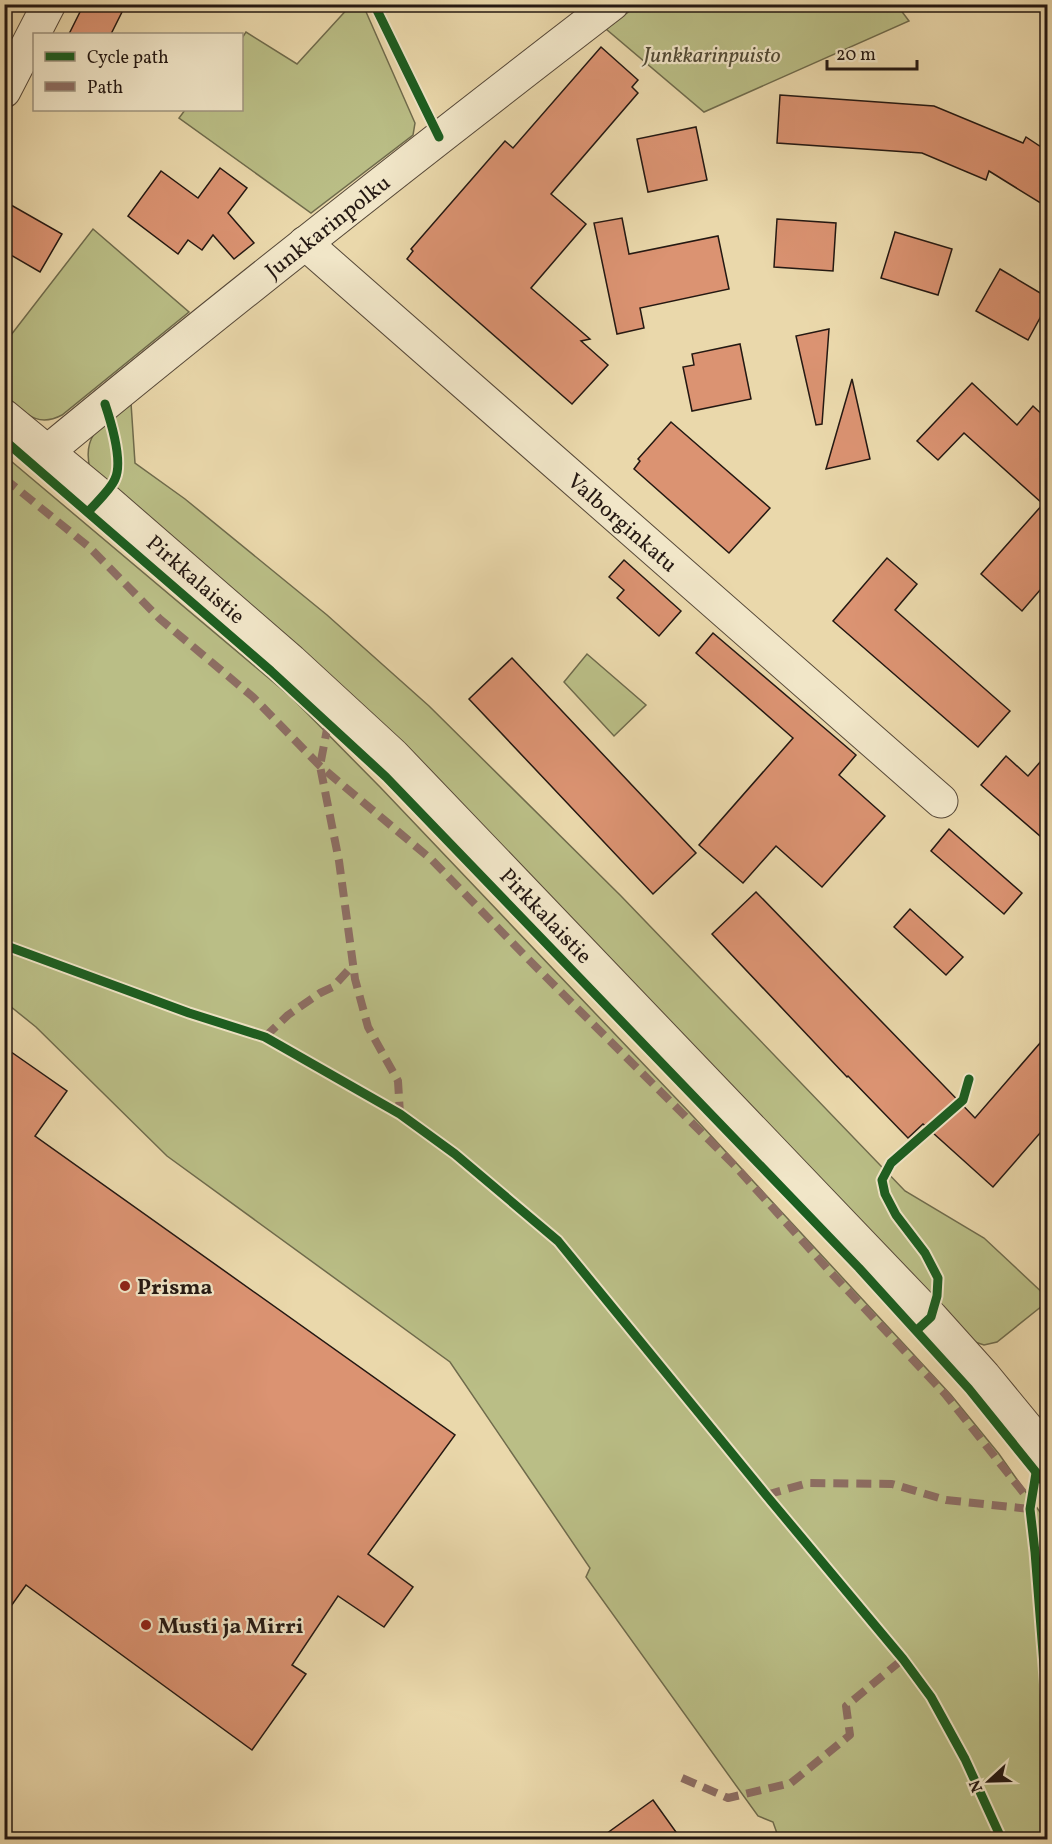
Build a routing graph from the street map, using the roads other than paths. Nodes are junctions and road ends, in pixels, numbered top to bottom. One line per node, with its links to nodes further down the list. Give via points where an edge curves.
1 (49, 4): 3 (street)
2 (612, 4): 6 (street, Junkkarinpolku)
3 (34, 33)
4 (33, 35): 5 (street)
5 (4, 92)
6 (305, 243): 8 (street, Junkkarinpolku); 9 (street, Valborginkatu)
7 (4, 416): 8 (street, Pirkkalaistie)
8 (47, 452): 10 (street, Pirkkalaistie, via 291,661 393,755 931,1317)
9 (941, 801)
10 (1047, 1454)

